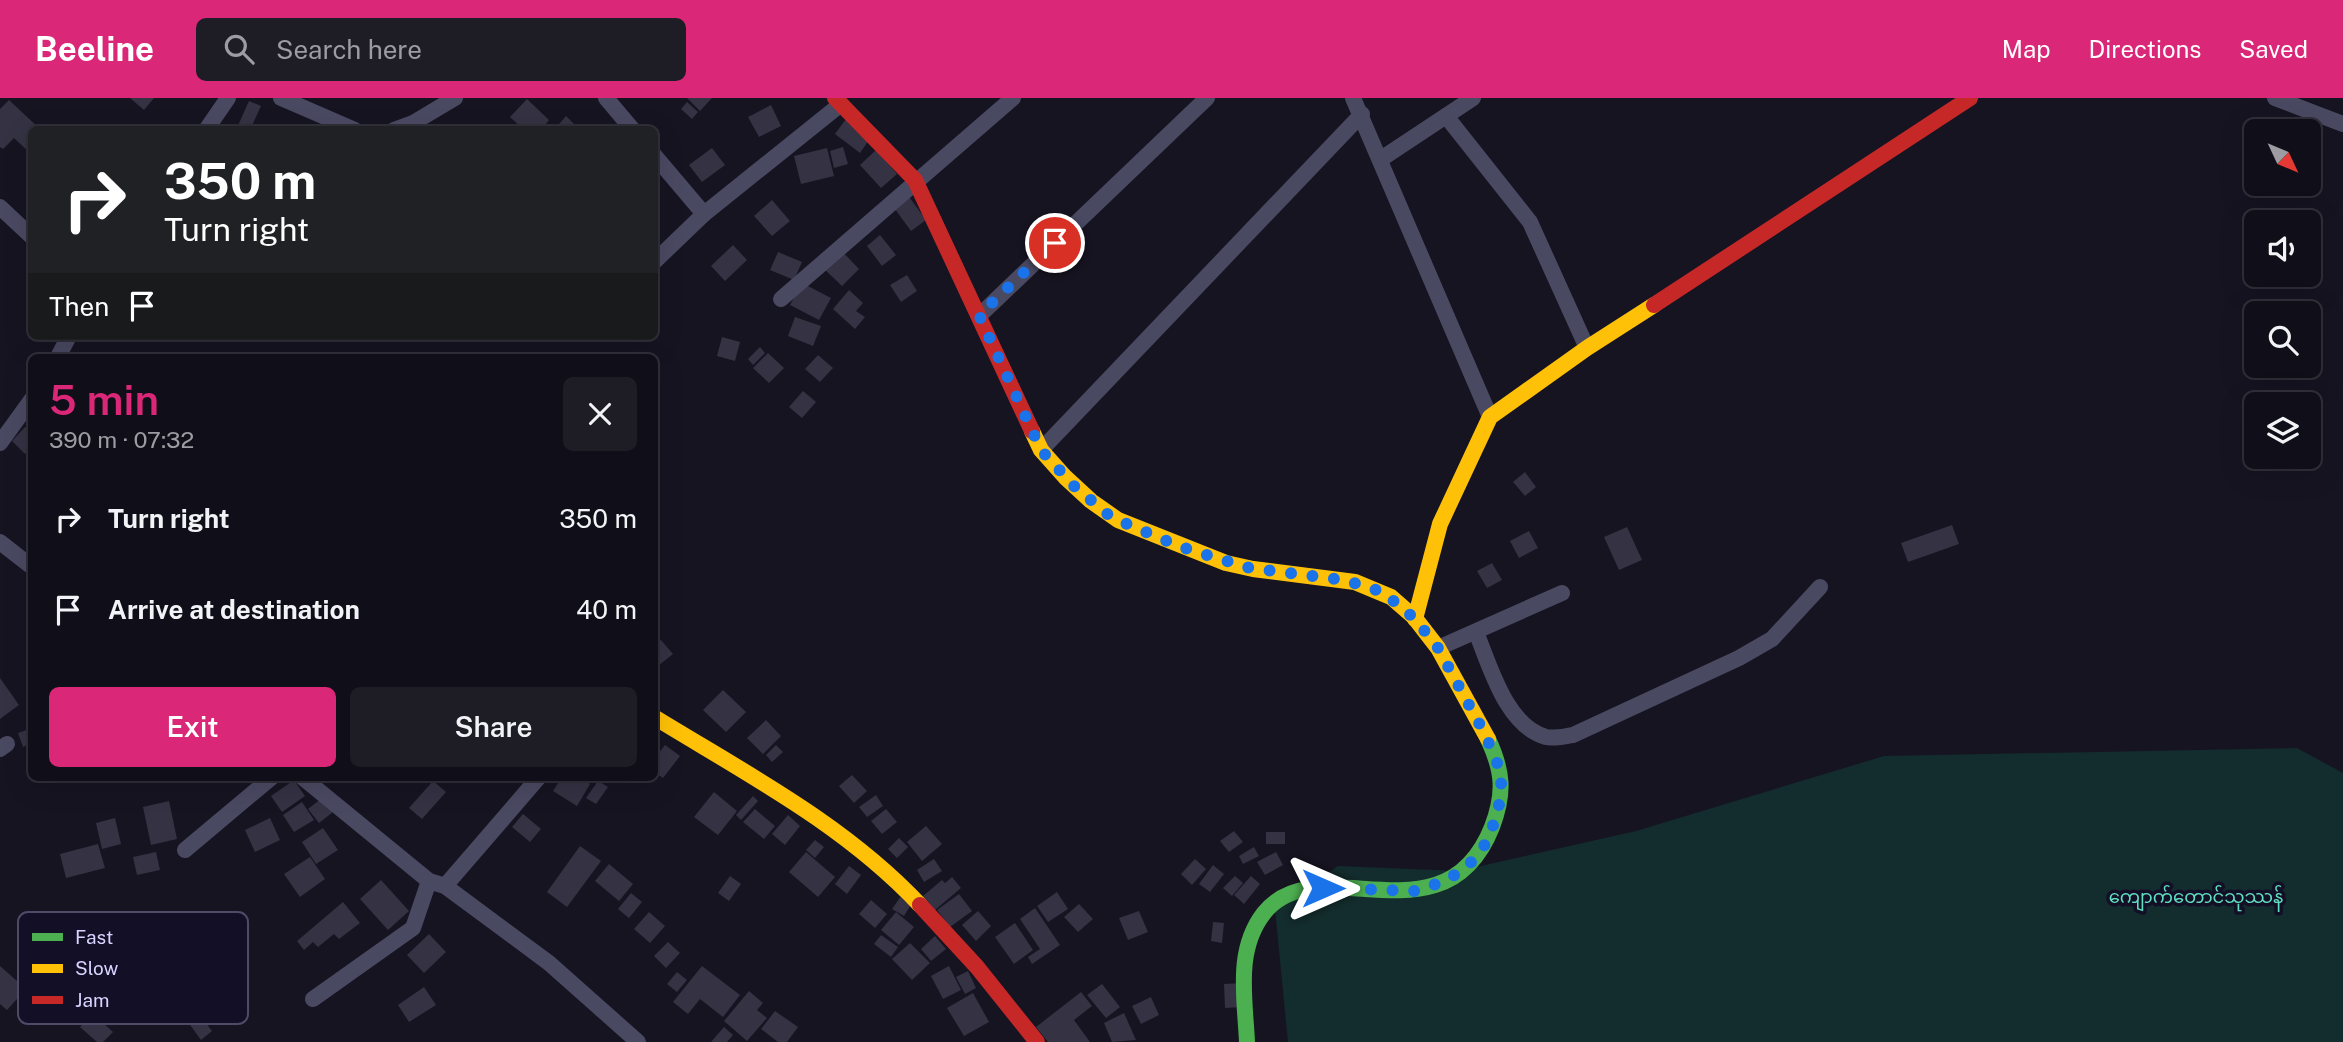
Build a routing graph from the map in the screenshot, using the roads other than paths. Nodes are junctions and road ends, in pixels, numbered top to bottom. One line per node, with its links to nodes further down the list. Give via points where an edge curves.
1 (228, 98): 15 (street)
2 (281, 98): 16 (street)
3 (455, 98): 17 (street)
4 (606, 98): 18 (street)
5 (1013, 98): 21 (street)
6 (1208, 98): 27 (street)
7 (1353, 98): 12 (street)
8 (1473, 98): 13 (street)
9 (1970, 98): 28 (street)
10 (2276, 98): 14 (street)
11 (838, 101): 21 (street); 23 (street)
12 (1362, 114): 19 (street); 32 (street)
13 (1446, 116): 19 (street); 28 (street, via 1530,222)
14 (2343, 124)
15 (209, 126)
16 (346, 126)
17 (405, 126)
18 (630, 126)
19 (1381, 159): 30 (street)
20 (658, 160): 23 (street)
21 (915, 180): 26 (street); 27 (street)
22 (0, 207): 24 (street)
23 (704, 214): 25 (street)
24 (28, 233)
25 (658, 258)
26 (781, 299)
27 (979, 315): 32 (street)
28 (1587, 348): 30 (street)
29 (28, 404): 31 (street)
30 (1490, 417): 37 (street, via 1440,524)
31 (0, 443)
32 (1041, 450): 37 (street, via 1111,517 1181,547 1250,568 1344,580 1383,592)
33 (0, 542): 34 (street)
34 (28, 564)
35 (1821, 587): 38 (street, via 1772,639 1573,735 1548,738 1528,729 1504,701)
36 (1562, 593): 38 (street)
37 (1415, 619): 39 (street)
38 (1476, 632): 39 (street)
39 (1438, 648): 50 (street, via 1502,775 1498,814 1484,846 1467,867 1415,891 1338,888 1285,895 1252,932 1244,959)
40 (658, 719): 49 (street, via 821,819 899,883 977,967)
41 (267, 781): 44 (street)
42 (307, 781): 45 (street)
43 (537, 781): 46 (street)
44 (185, 850)
45 (429, 881): 46 (street); 47 (street, via 413,928)
46 (445, 886): 48 (street, via 550,963)
47 (313, 999)
48 (638, 1042)
49 (1037, 1042)
50 (1247, 1042)

